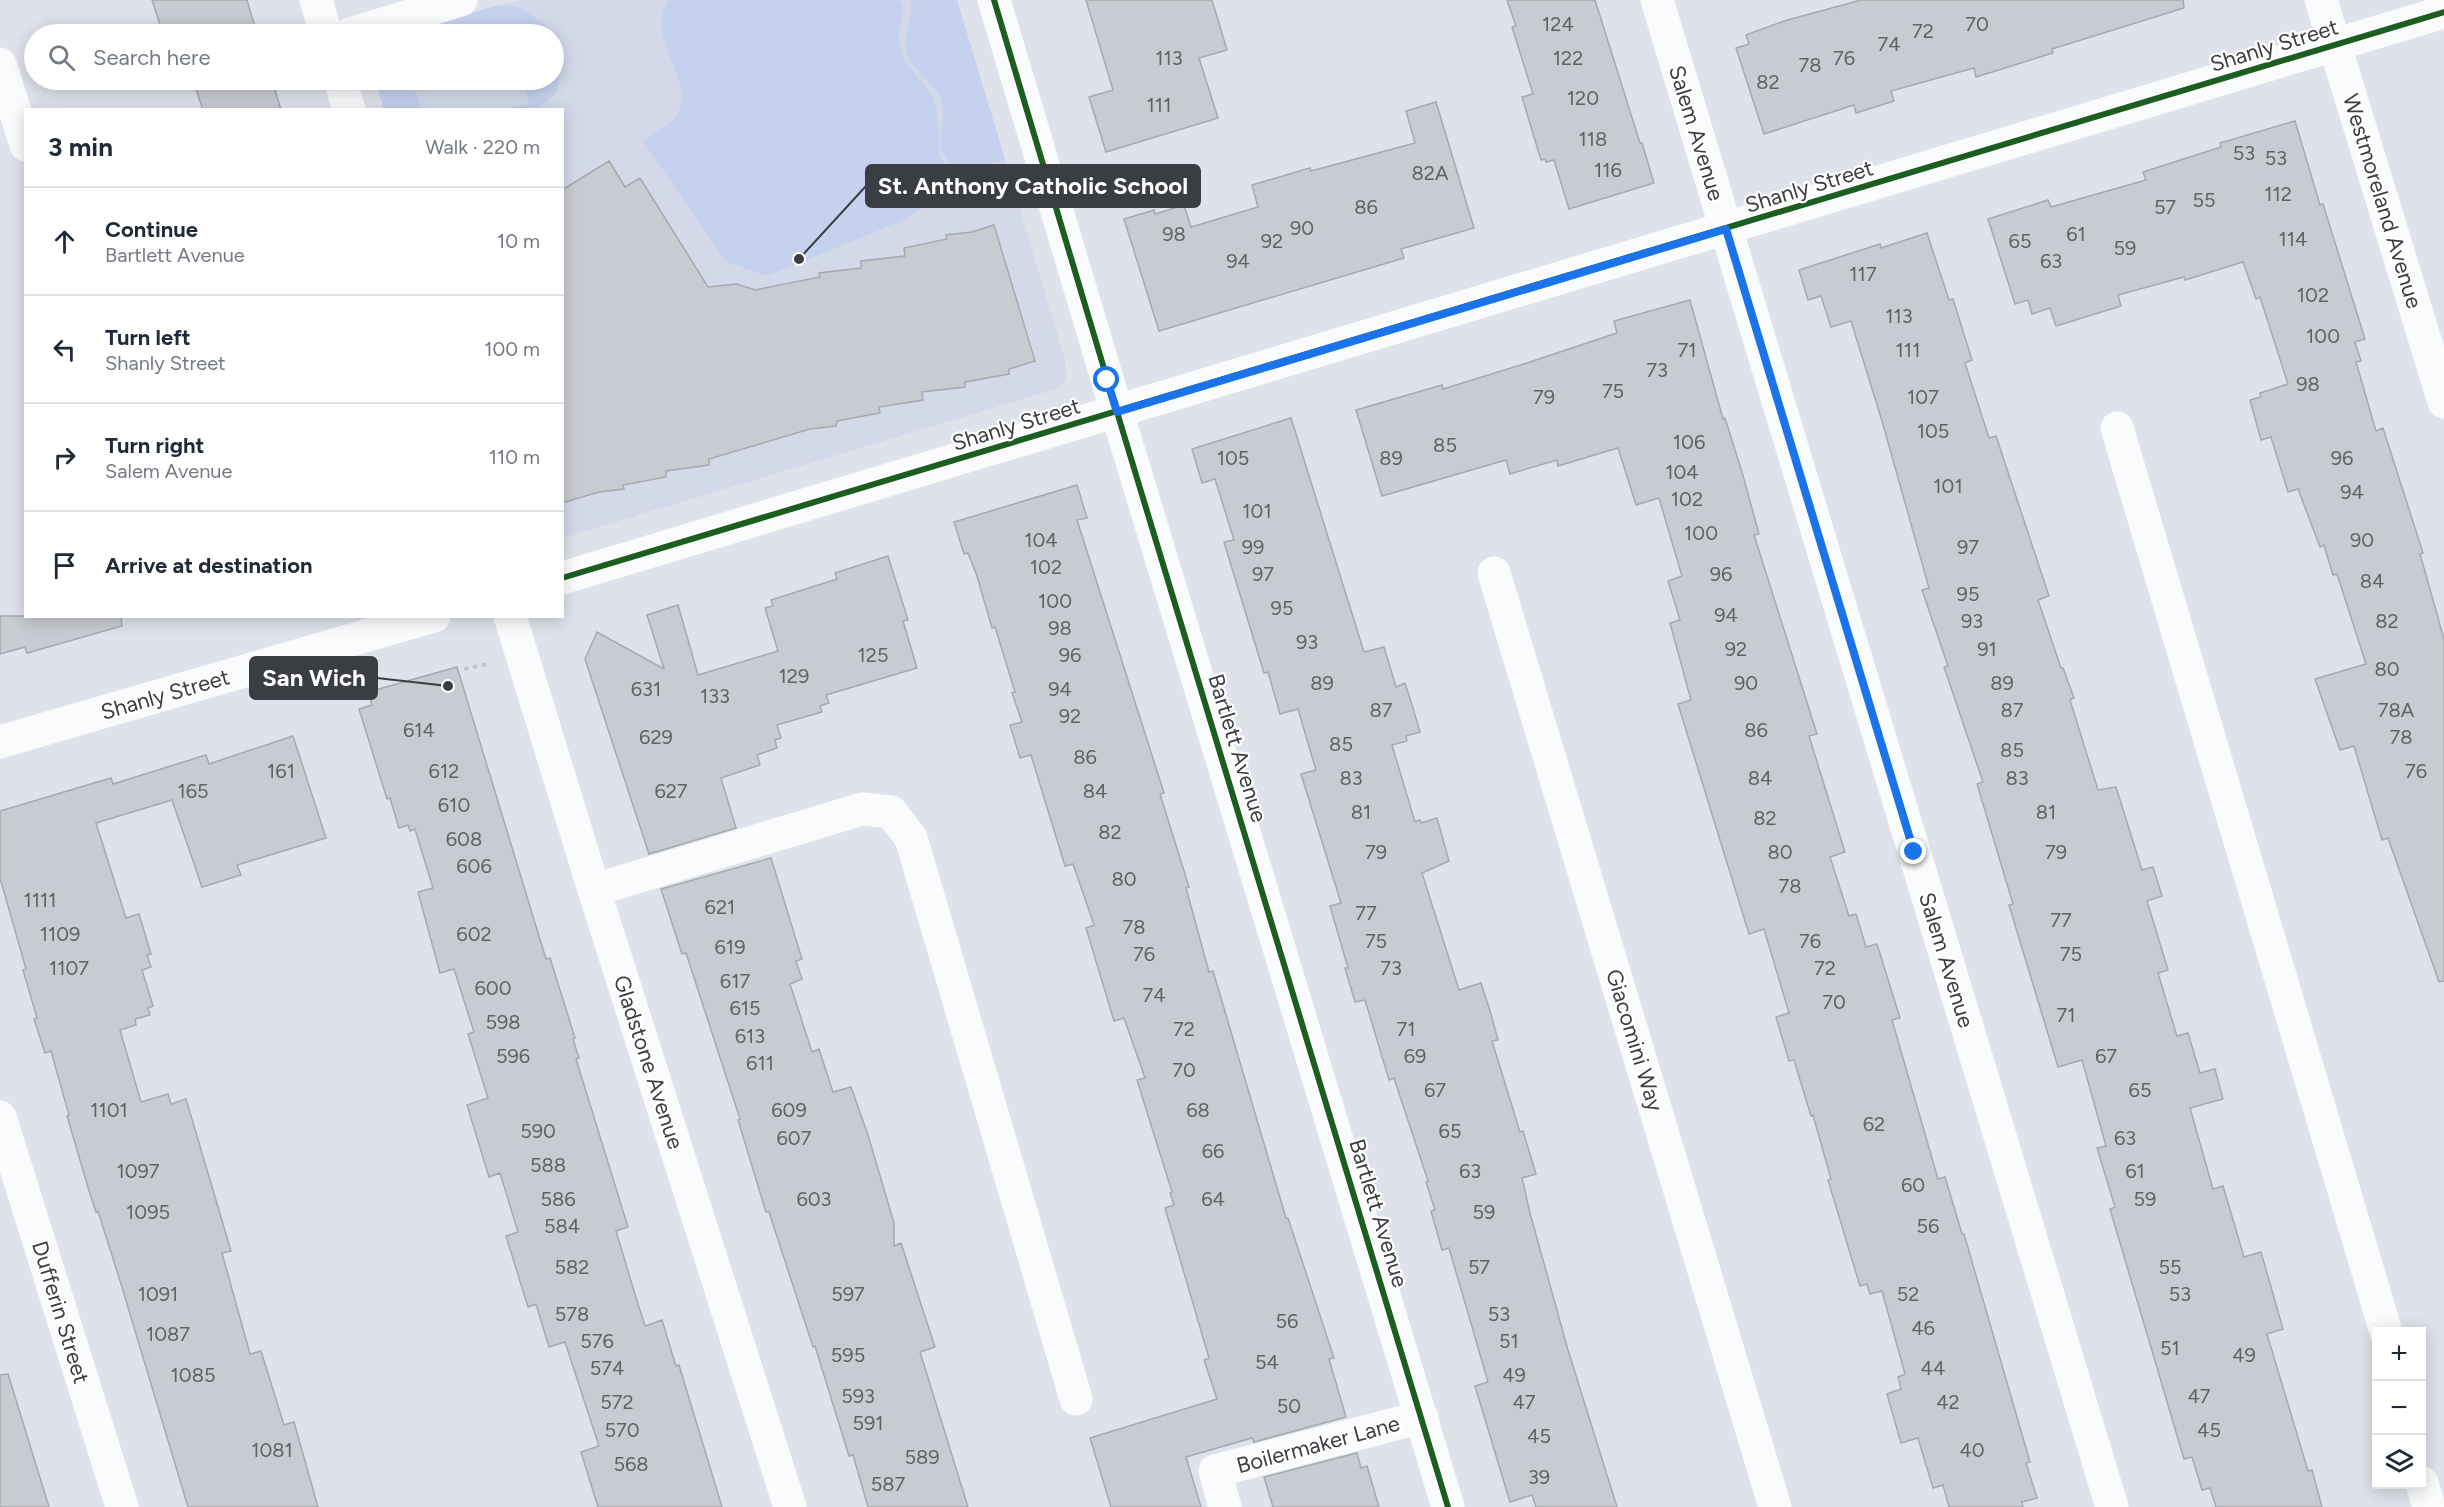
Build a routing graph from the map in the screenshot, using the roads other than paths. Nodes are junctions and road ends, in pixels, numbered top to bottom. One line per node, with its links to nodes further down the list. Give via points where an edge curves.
1 (316, 0): 7 (street)
2 (461, 0): 8 (street)
3 (994, 0): 16 (street, Bartlett Avenue)
4 (1657, 0): 14 (street, Salem Avenue)
5 (2321, 0): 9 (street, Westmoreland Avenue)
6 (2444, 12): 9 (street, Shanly Street)
7 (323, 24)
8 (383, 24)
9 (2335, 45): 14 (street, Shanly Street); 15 (street, Westmoreland Avenue)
10 (0, 64): 13 (street)
11 (343, 90): 12 (street)
12 (348, 108)
13 (24, 139)
14 (1726, 229): 16 (street, Shanly Street); 34 (street, Salem Avenue)
15 (2444, 402)
16 (1117, 412): 19 (street, Shanly Street); 27 (street, Bartlett Avenue)
17 (2117, 428): 25 (street)
18 (1494, 573): 33 (street, Giacomini Way)
19 (564, 578)
20 (427, 618): 22 (street, Shanly Street)
21 (511, 618): 23 (street, Gladstone Avenue)
22 (0, 742)
23 (594, 890): 26 (street, via 862,809 891,812 910,838); 30 (street, Gladstone Avenue)
24 (0, 1117): 29 (street, Dufferin Street)
25 (2385, 1327)
26 (1076, 1399)
27 (1422, 1417): 31 (street, Boilermaker Lane, via 1215,1471); 32 (street, Bartlett Avenue)
28 (2423, 1489): 35 (street)
29 (122, 1507)
30 (790, 1507)
31 (1225, 1507)
32 (1448, 1507)
33 (1775, 1507)
34 (2112, 1507)
35 (2429, 1507)

